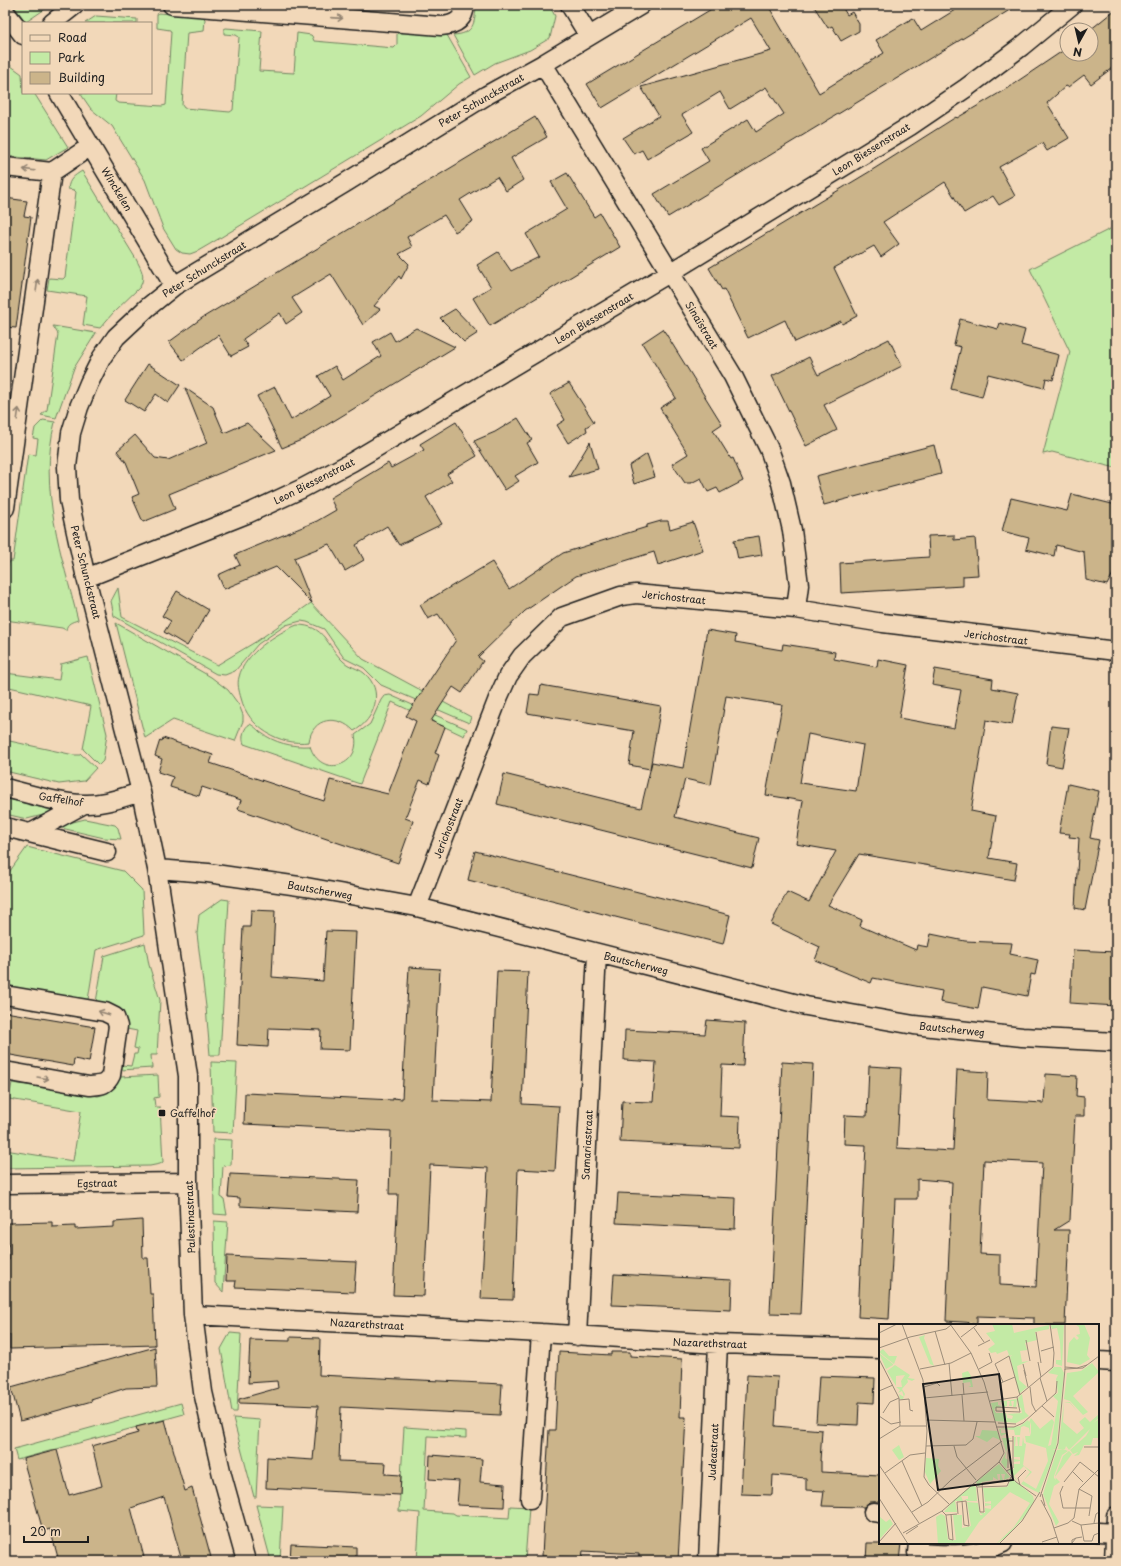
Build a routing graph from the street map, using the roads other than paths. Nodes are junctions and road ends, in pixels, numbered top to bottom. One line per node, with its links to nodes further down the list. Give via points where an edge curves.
1 (75, 5): 8 (street)
2 (172, 5): 3 (street, one-way to 3, via 441,26 455,23 460,19)
3 (465, 5)
4 (570, 5): 10 (street)
5 (641, 5): 10 (street, Peter Schunckstraat)
6 (1072, 5): 16 (street, Leon Biessenstraat, via 997,65 923,117)
7 (5, 12): 9 (street)
8 (53, 22)
9 (22, 34)
10 (589, 36): 11 (street, Peter Schunckstraat)
11 (543, 64): 16 (street, Sinaïstraat); 17 (street, Peter Schunckstraat, via 487,95)
12 (60, 94): 13 (street, Winckelen)
13 (91, 146): 15 (street); 17 (street, Winckelen)
14 (5, 167): 15 (street, one-way to 14)
15 (52, 172): 18 (street, one-way to 15)
16 (670, 272): 19 (street, Leon Biessenstraat, via 352,462 302,489 247,514); 20 (street, Sinaïstraat, via 733,376 769,449 782,483 792,530 798,585)
17 (174, 286): 19 (street, Peter Schunckstraat, via 116,337 88,383 71,433 67,467 69,500)
18 (5, 508)
19 (86, 578): 23 (street, Peter Schunckstraat)
20 (796, 609): 21 (street, Jerichostraat, via 883,623); 29 (street, Jerichostraat, via 636,594 621,596 562,617 522,656 508,676)
21 (1116, 651)
22 (5, 788): 24 (street, Gaffelhof)
23 (141, 792): 24 (street, Gaffelhof, via 108,802); 28 (street, Peter Schunckstraat)
24 (84, 804): 26 (street)
25 (5, 827): 26 (street)
26 (30, 833): 27 (street)
27 (107, 852)
28 (157, 869): 29 (street, Bautscherweg, via 277,883); 34 (street, Palestinastraat, via 188,1076)
29 (417, 907): 30 (street, Bautscherweg)
30 (597, 954): 32 (street, Bautscherweg, via 806,1006 914,1025); 38 (street, Samariastraat)
31 (5, 995): 33 (street, one-way to 31, via 89,1086 102,1085 111,1075 118,1026 115,1017 105,1012)
32 (1116, 1042)
33 (5, 1071)
34 (188, 1182): 35 (street, Egstraat); 36 (street, Palestinastraat)
35 (5, 1184)
36 (193, 1315): 37 (street, Nazarethstraat); 48 (street, Palestinastraat, via 203,1392 222,1475)
37 (541, 1333): 38 (street, Nazarethstraat); 43 (street)
38 (577, 1336): 39 (street, Nazarethstraat)
39 (718, 1344): 40 (street, Nazarethstraat); 49 (street, Judeastraat)
40 (879, 1349)
41 (1099, 1361): 42 (street)
42 (1116, 1362)
43 (530, 1499)
44 (1110, 1527): 50 (street)
45 (918, 1544): 47 (street, via 917,1553)
46 (1001, 1544): 47 (street)
47 (982, 1556)
48 (246, 1561)
49 (708, 1561)
50 (1114, 1561)

